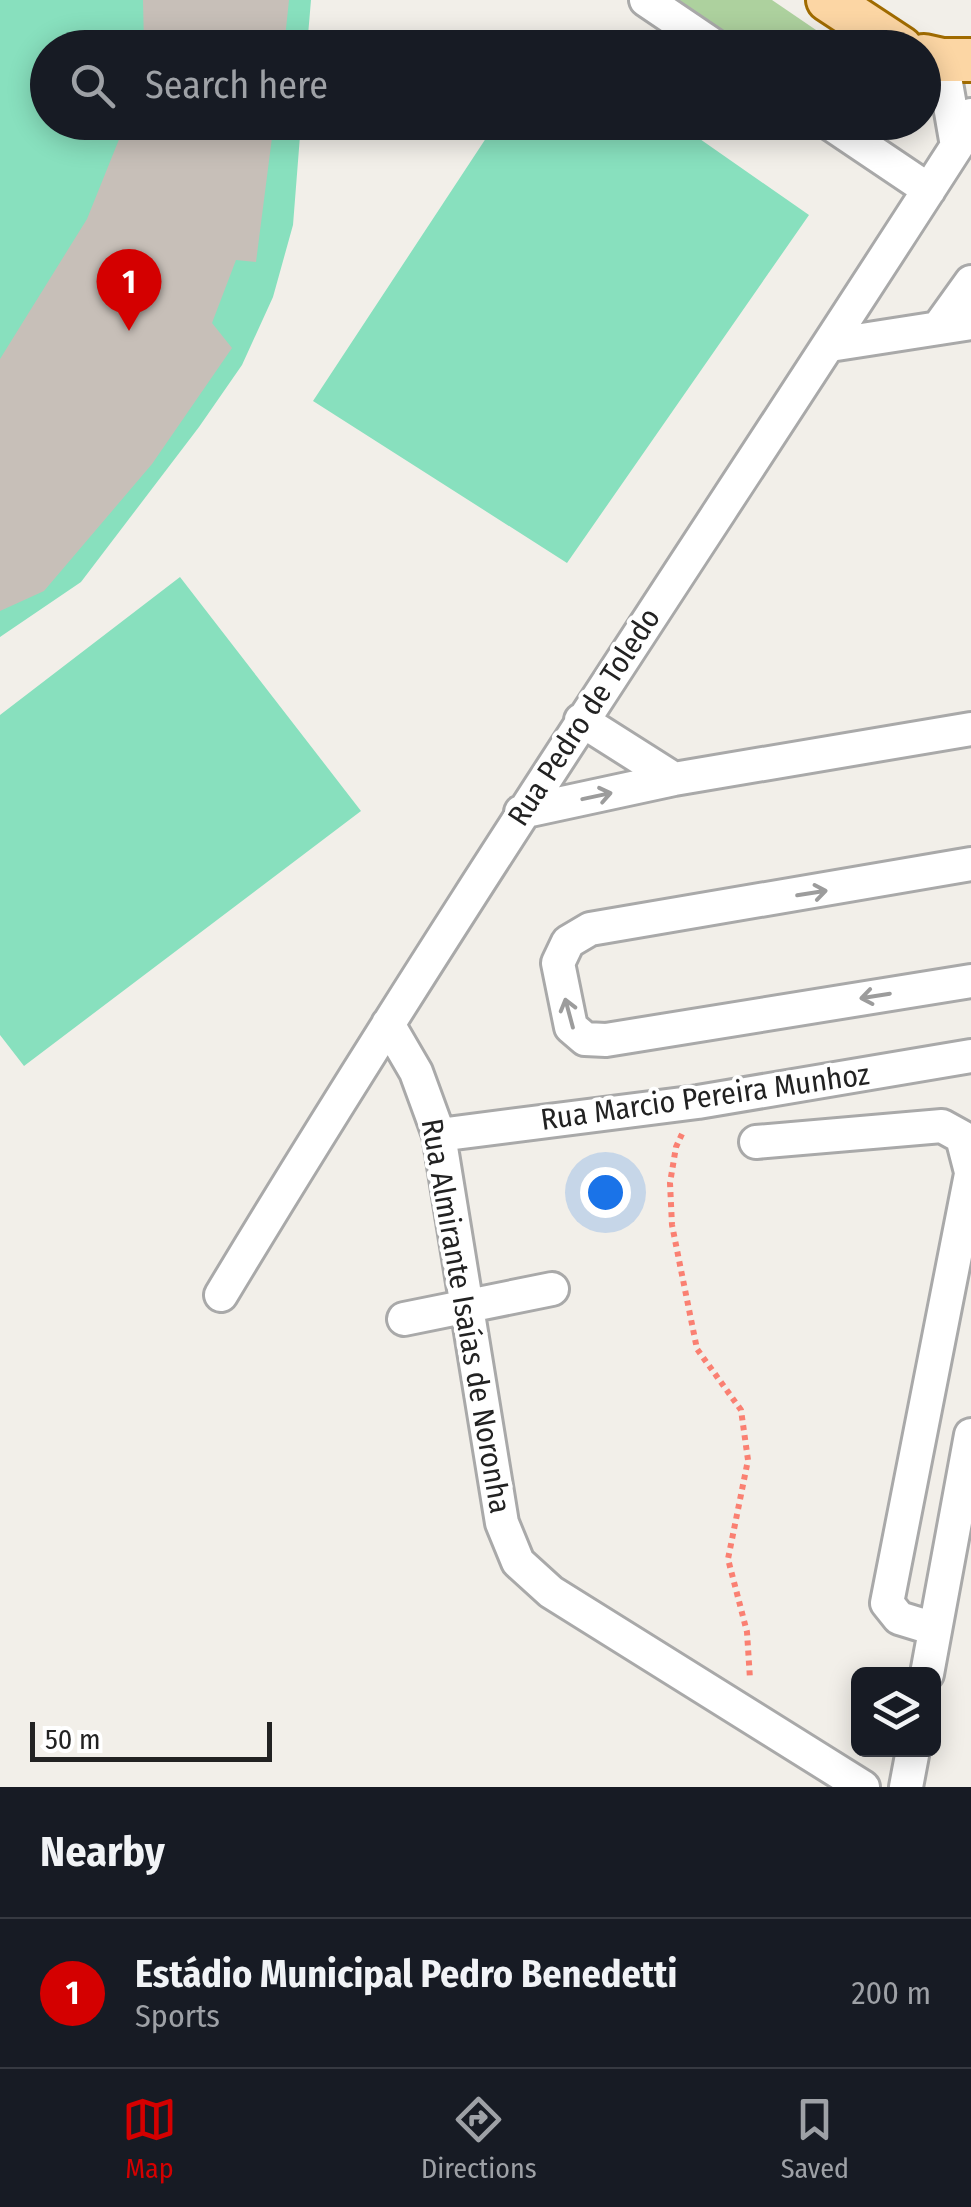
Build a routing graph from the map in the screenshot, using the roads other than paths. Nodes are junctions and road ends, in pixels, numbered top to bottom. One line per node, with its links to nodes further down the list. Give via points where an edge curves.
1 (646, 0): 3 (street)
2 (828, 0): 4 (main road)
3 (690, 30)
4 (874, 30)
5 (946, 59): 8 (street)
6 (971, 115): 8 (street, Rua Pedro de Toledo)
7 (855, 140): 9 (street)
8 (957, 146): 9 (street, Rua Pedro de Toledo)
9 (929, 190): 13 (street, Rua Pedro de Toledo)
10 (971, 282): 12 (street)
11 (971, 323): 12 (street)
12 (938, 328): 13 (street)
13 (830, 345): 14 (street, Rua Pedro de Toledo)
14 (581, 720): 16 (street); 17 (street, Rua Pedro de Toledo)
15 (971, 728): 16 (street)
16 (674, 779): 17 (street, one-way to 16)
17 (521, 812): 20 (street, Rua Pedro de Toledo)
18 (971, 864): 19 (street, one-way to 18, via 606,1040 585,1038 571,1027 558,963 568,942 590,929)
19 (971, 981)
20 (388, 1024): 22 (street, Rua Almirante Isaías de Noronha, via 416,1072); 26 (street, Rua Pedro de Toledo)
21 (971, 1056): 22 (street, Rua Marcio Pereira Munhoz, via 698,1102)
22 (439, 1135): 27 (street, Rua Almirante Isaías de Noronha)
23 (756, 1142): 24 (street, via 942,1126 962,1137)
24 (971, 1173): 30 (street, via 888,1592 899,1618)
25 (552, 1289): 27 (street)
26 (220, 1294)
27 (467, 1306): 28 (street); 33 (street, Rua Almirante Isaías de Noronha, via 502,1523 518,1562 552,1592)
28 (404, 1318)
29 (971, 1435): 30 (street)
30 (935, 1629): 31 (street)
31 (928, 1667)
32 (912, 1757): 34 (street)
33 (863, 1787)
34 (906, 1787)

